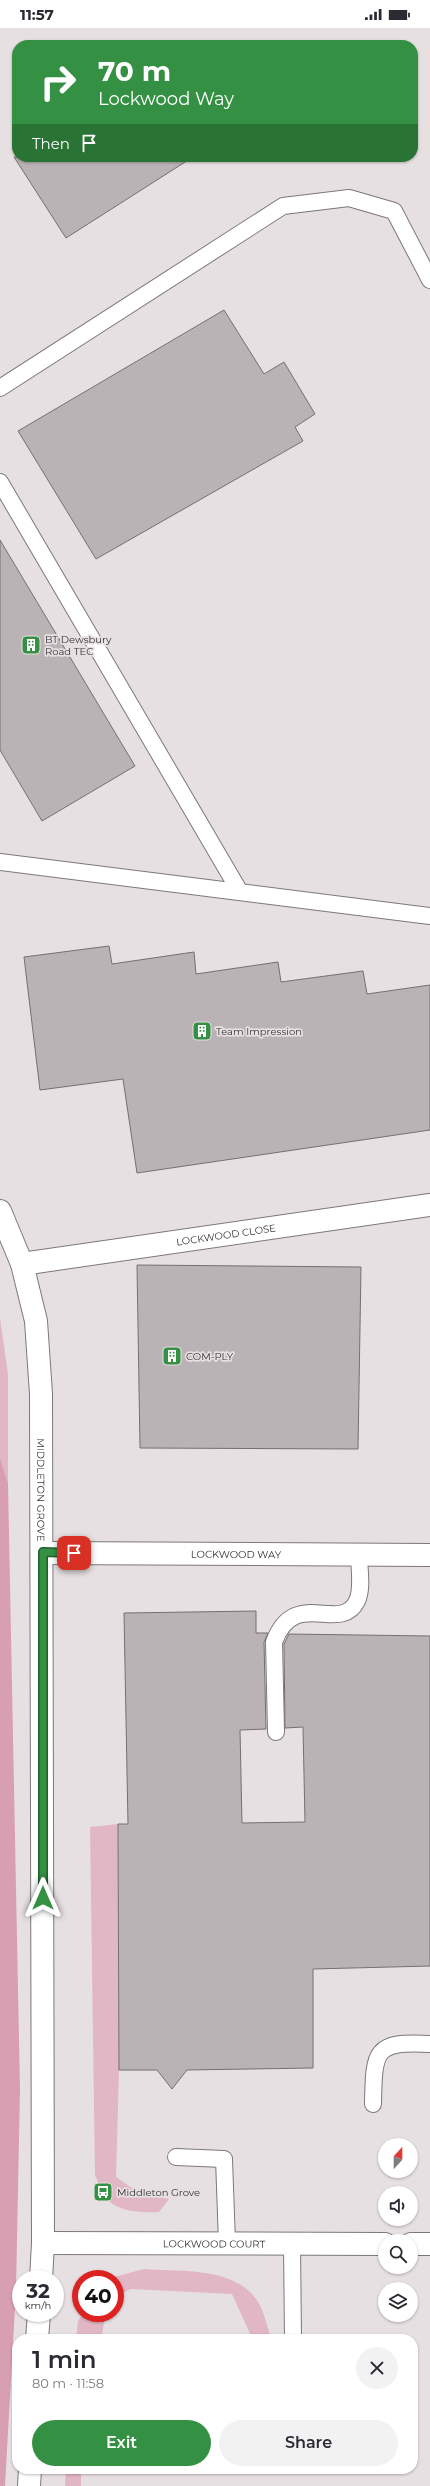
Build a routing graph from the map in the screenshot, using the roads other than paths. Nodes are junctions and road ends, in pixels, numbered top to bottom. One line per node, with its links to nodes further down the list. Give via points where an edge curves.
1 (430, 280): 2 (lane, via 394,211 349,198 283,206)
2 (0, 388)
3 (0, 482): 5 (lane)
4 (0, 862): 5 (lane)
5 (240, 892): 6 (lane)
6 (430, 916)
7 (430, 1205): 9 (street, LOCKWOOD CLOSE)
8 (0, 1210): 9 (street, MIDDLETON GROVE)
9 (22, 1264): 10 (street, MIDDLETON GROVE, via 36,1321 41,1394)
10 (43, 1552): 11 (street, LOCKWOOD WAY); 17 (street, MIDDLETON GROVE)
11 (359, 1555): 12 (street, LOCKWOOD WAY); 13 (lane, via 360,1588 351,1611 340,1614 300,1614 285,1622 278,1631 274,1642)
12 (430, 1555)
13 (276, 1732)
14 (430, 2044): 15 (lane, via 400,2042 391,2044 382,2051 375,2064)
15 (373, 2104)
16 (176, 2157): 18 (lane, via 224,2159)
17 (42, 2243): 18 (street, LOCKWOOD COURT); 23 (street, MIDDLETON GROVE)
18 (226, 2243): 19 (street, LOCKWOOD COURT)
19 (292, 2244): 20 (street, LOCKWOOD COURT); 26 (lane)
20 (378, 2244)
21 (418, 2244): 22 (street)
22 (430, 2244)
23 (41, 2270)
24 (38, 2322): 25 (street)
25 (37, 2334)
26 (293, 2334)
27 (30, 2474): 28 (street)
28 (29, 2486)

